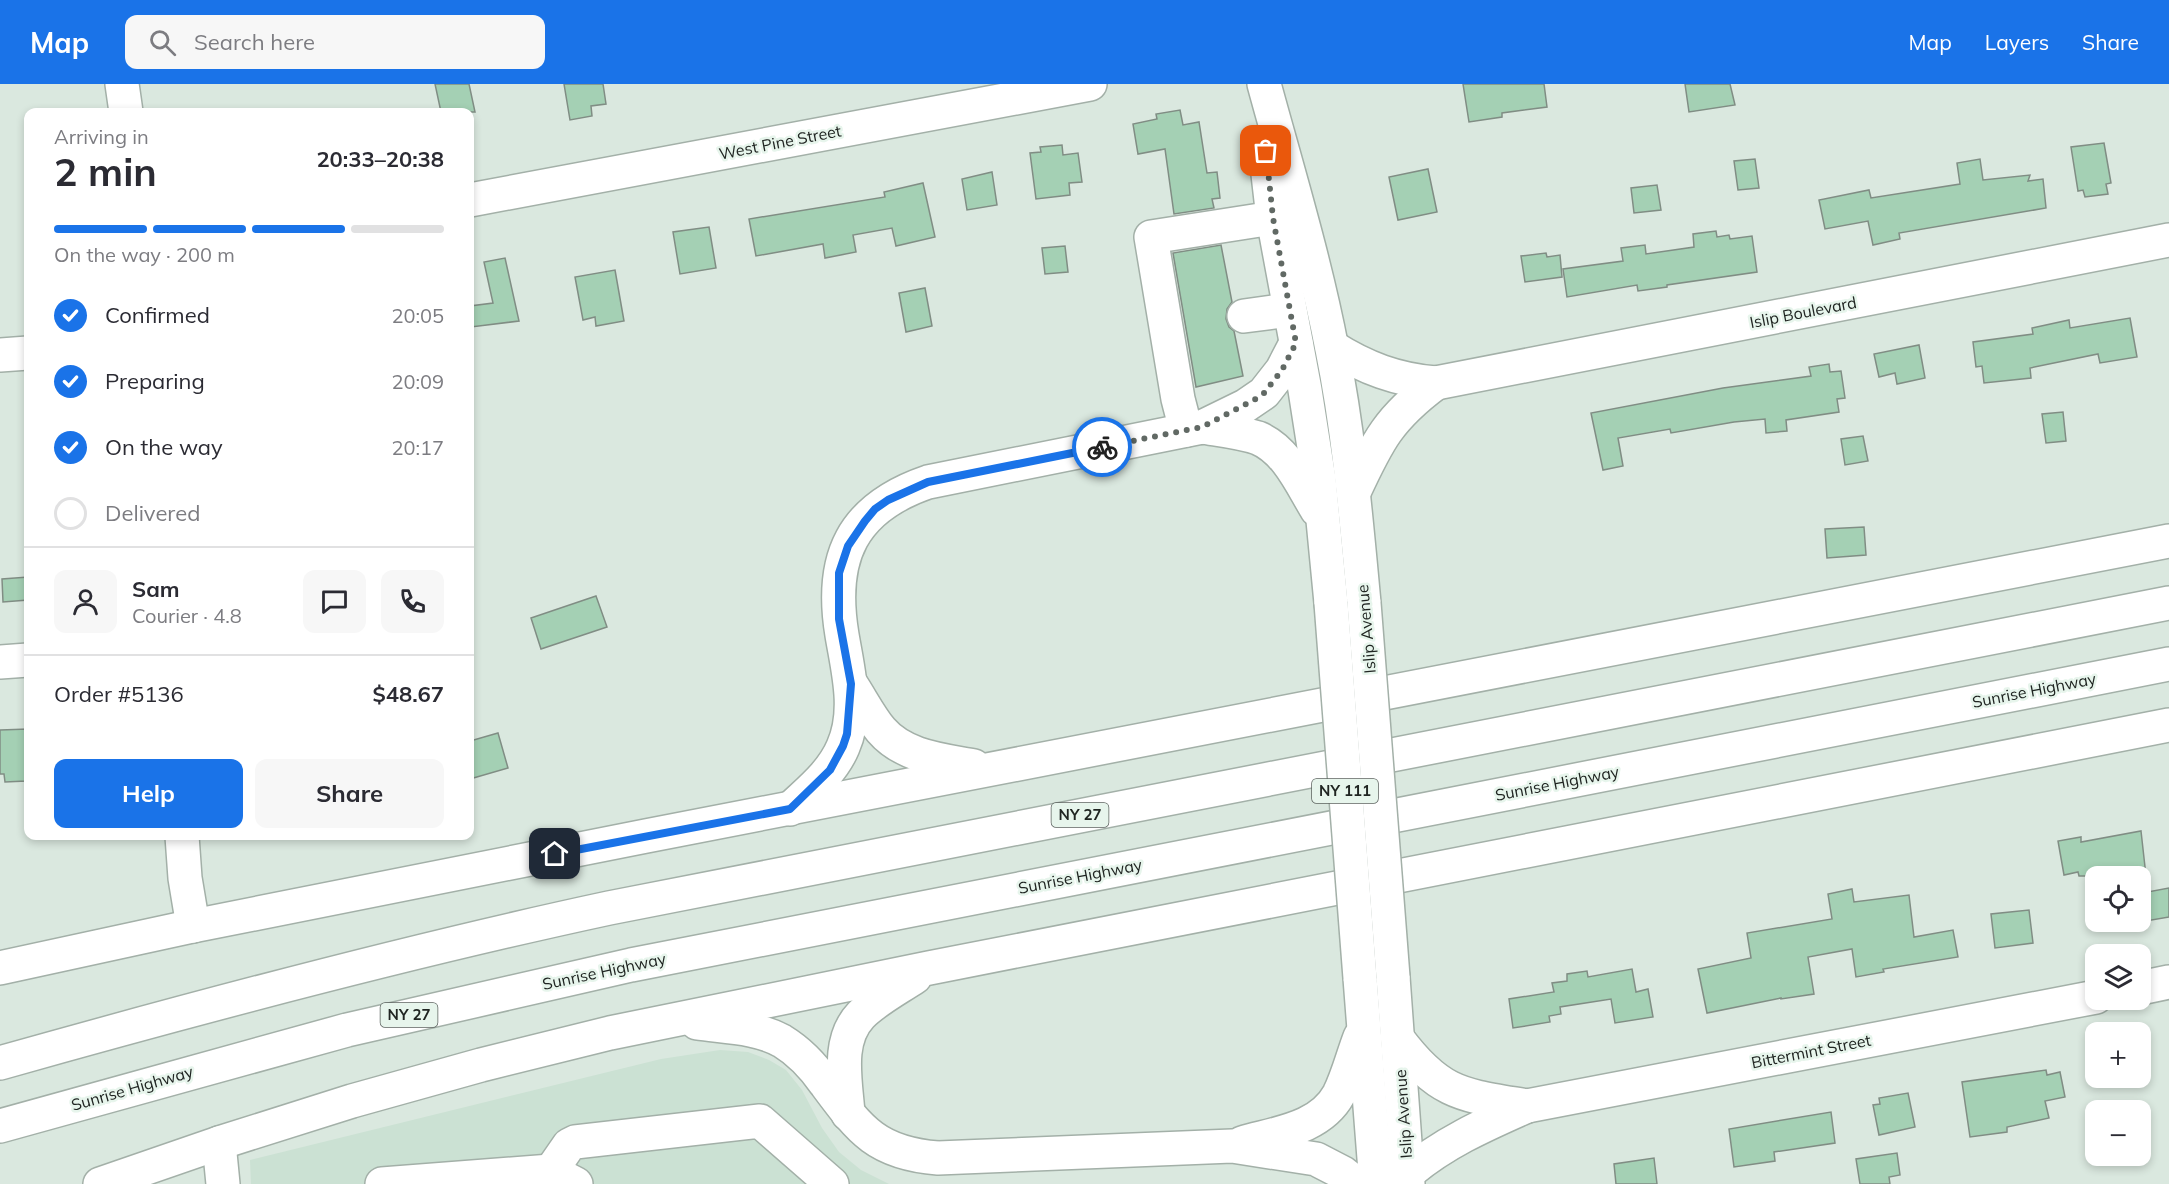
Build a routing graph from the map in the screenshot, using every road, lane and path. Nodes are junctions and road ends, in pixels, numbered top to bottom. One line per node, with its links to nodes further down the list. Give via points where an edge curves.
1 (122, 84): 5 (main road)
2 (1090, 84): 6 (main road, West Pine Street)
3 (1258, 84): 7 (main road, Islip Avenue / NY 111)
4 (1264, 84): 12 (main road, Islip Avenue / NY 111)
5 (125, 108)
6 (474, 199)
7 (1273, 218): 9 (main road, Islip Avenue / NY 111); 16 (main road, via 1151,237 1178,399)
8 (2169, 240): 15 (main road, Islip Boulevard)
9 (1289, 310): 10 (main road); 11 (main road, Islip Avenue / NY 111)
10 (1244, 316)
11 (1296, 343): 16 (main road, via 1264,393 1245,406); 18 (main road, Islip Avenue / NY 111)
12 (1332, 347): 15 (main road, via 1381,373); 17 (main road, Islip Avenue / NY 111)
13 (24, 353): 14 (main road)
14 (0, 356)
15 (1436, 383): 17 (main road, via 1406,407 1387,429)
16 (1194, 428): 18 (main road, via 1259,439 1271,446 1291,466); 24 (main road, via 928,482 875,509 855,533 839,573 839,619)
17 (1354, 492): 37 (main road, Islip Avenue / NY 111, bridge)
18 (1324, 521): 36 (main road, Islip Avenue / NY 111, bridge)
19 (2169, 541): 26 (main road)
20 (2169, 603): 38 (main road, NY 27, via 609,908 348,969)
21 (24, 660): 22 (main road)
22 (0, 662)
23 (2169, 663): 41 (main road, Sunrise Highway / NY 27, via 631,964 347,1030)
24 (851, 684): 26 (main road, via 894,743 923,756); 27 (main road, via 850,719 843,746 825,776)
25 (2169, 725): 31 (main road)
26 (991, 770): 27 (main road)
27 (790, 809): 29 (main road)
28 (183, 840): 29 (main road)
29 (193, 926): 30 (main road)
30 (0, 968)
31 (929, 968): 35 (main road); 40 (main road, via 872,1006 853,1026 844,1052)
32 (2169, 982): 33 (main road)
33 (2151, 986)
34 (2085, 999): 39 (main road, Bittermint Street)
35 (672, 1019): 40 (main road, via 752,1030 781,1041 805,1059); 42 (main road, via 471,1068)
36 (1363, 1029): 43 (main road, via 1339,1094 1323,1114 1298,1127); 51 (main road, Islip Avenue / NY 111)
37 (1398, 1039): 39 (main road, via 1429,1075 1454,1090); 45 (main road, Islip Avenue / NY 111)
38 (0, 1063)
39 (1527, 1106): 45 (main road, via 1455,1139)
40 (848, 1114): 43 (main road, via 879,1142 922,1157)
41 (0, 1125)
42 (219, 1143): 46 (main road); 47 (main road)
43 (1232, 1146): 50 (main road, via 1316,1159)
44 (563, 1177): 48 (main road); 49 (main road, via 568,1145 575,1142 760,1121)
45 (1408, 1179)
46 (100, 1184)
47 (223, 1184)
48 (382, 1184)
49 (832, 1184)
50 (1357, 1184)
51 (1376, 1184)

